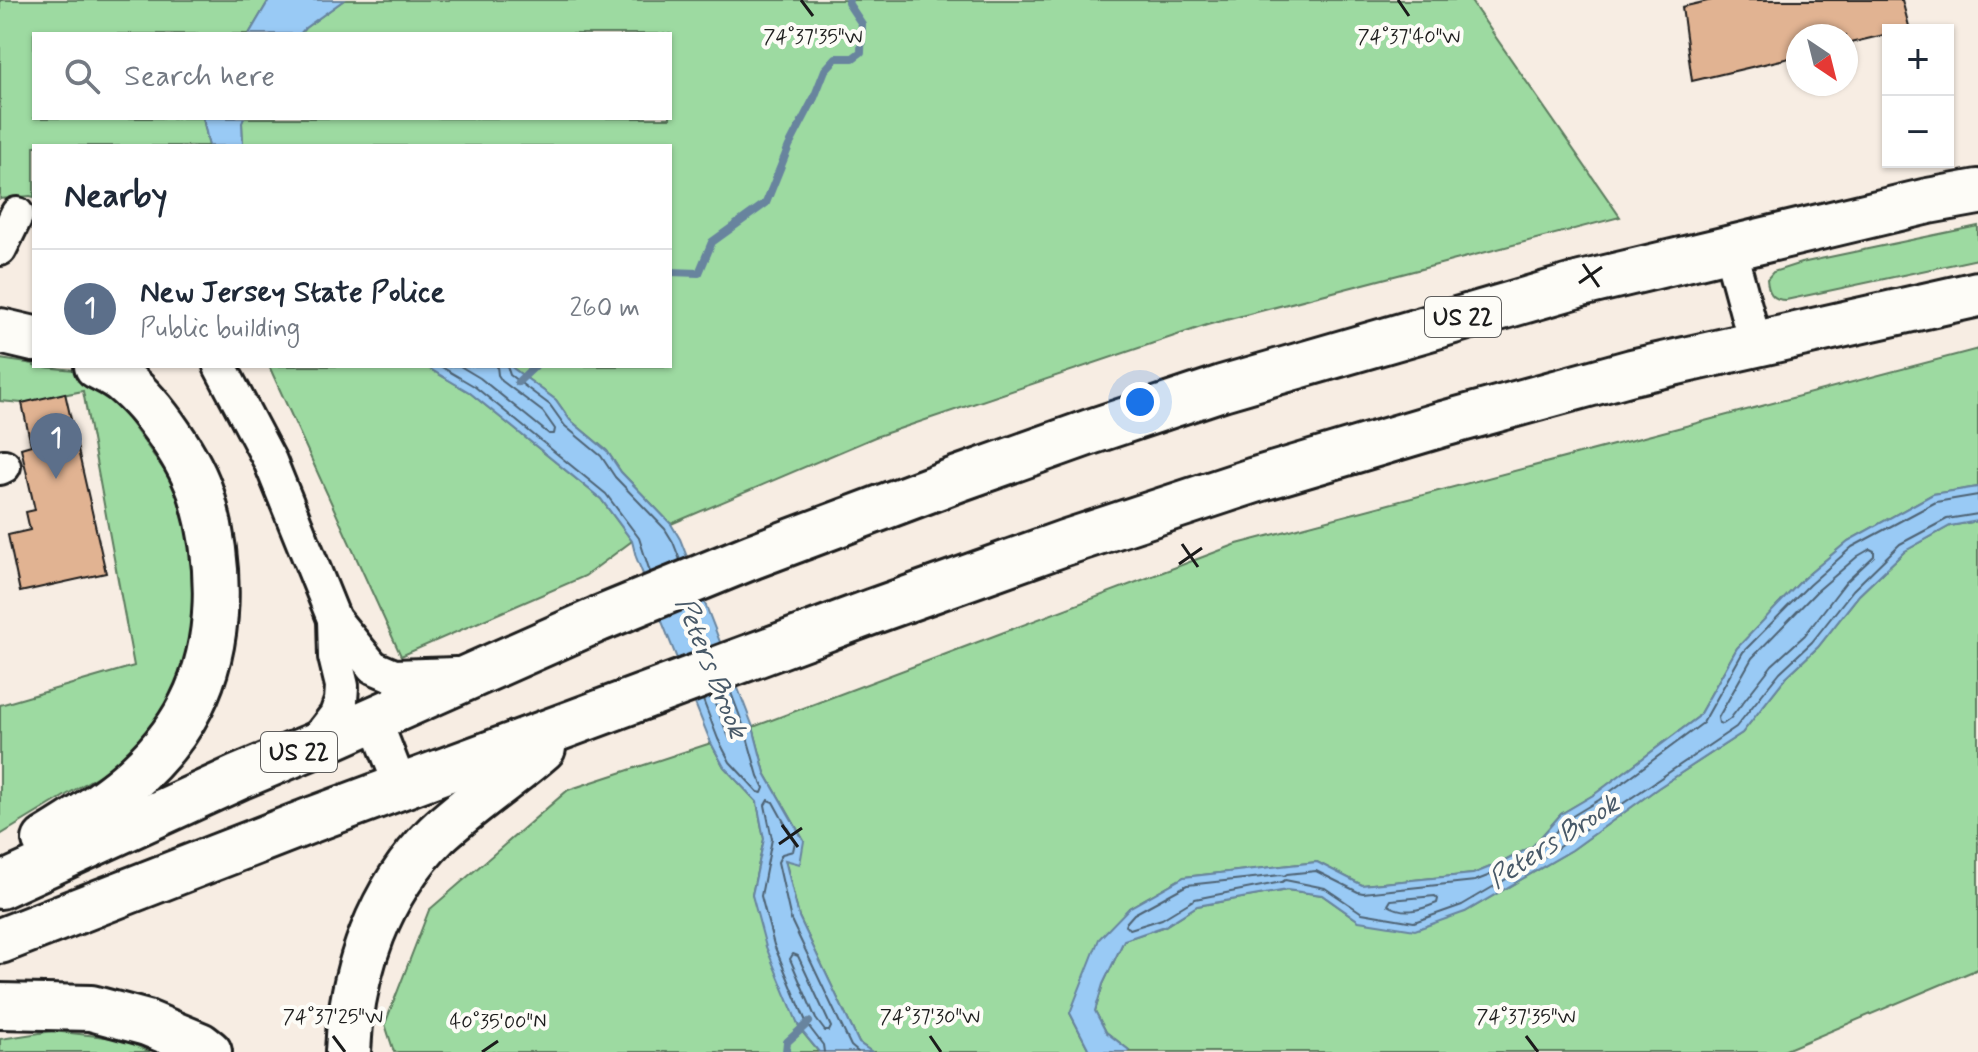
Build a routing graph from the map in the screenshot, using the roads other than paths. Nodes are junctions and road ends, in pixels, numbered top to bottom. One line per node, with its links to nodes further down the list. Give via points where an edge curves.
1 (1978, 192): 3 (highway, US 22)
2 (17, 215): 4 (lane)
3 (1729, 247): 8 (lane); 12 (highway, US 22, via 1581,284 1222,388 753,556)
4 (0, 249)
5 (1978, 294): 8 (highway, US 22)
6 (0, 331): 7 (highway)
7 (32, 339)
8 (1755, 343): 14 (highway, US 22, via 1617,376 1255,480 1064,543)
9 (100, 368): 17 (highway, via 123,381 154,413 202,496 216,564 214,628 191,706 156,756 112,797 27,852)
10 (221, 368): 11 (lane, via 270,461)
11 (334, 619): 12 (lane, via 373,667 394,676); 15 (lane, via 341,701)
12 (474, 673): 13 (highway, US 22)
13 (374, 718): 15 (highway, US 22); 16 (lane)
14 (567, 726): 16 (highway, US 22); 21 (highway, via 436,835 399,882 359,971)
15 (311, 747): 17 (highway, US 22)
16 (401, 787): 18 (highway, US 22)
17 (0, 883)
18 (0, 941)
19 (0, 1006): 20 (highway, via 91,1008 147,1023)
20 (209, 1052)
21 (348, 1052)

